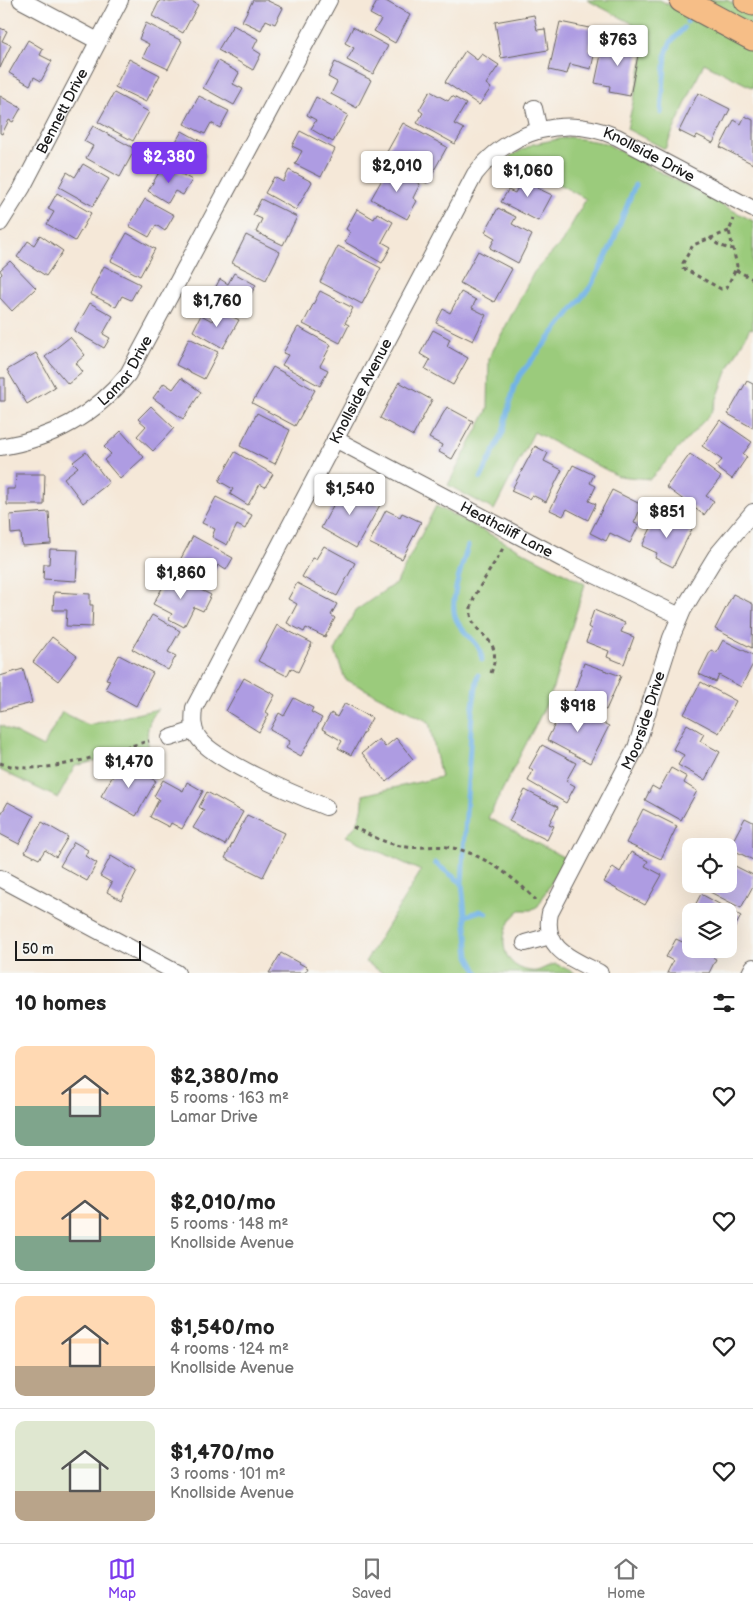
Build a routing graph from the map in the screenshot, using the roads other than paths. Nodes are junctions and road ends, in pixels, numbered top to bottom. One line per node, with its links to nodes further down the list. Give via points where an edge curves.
1 (21, 0): 8 (street)
2 (120, 0): 8 (street, Bennett Drive)
3 (329, 0): 14 (street, Lamar Drive, via 128,374 110,396 80,419 40,437)
4 (682, 0): 7 (main road)
5 (747, 0): 6 (main road)
6 (753, 3)
7 (753, 38)
8 (98, 41): 12 (street, Bennett Drive, via 22,188)
9 (534, 108): 10 (street)
10 (539, 130): 11 (street, Knollside Drive, via 572,125 606,132); 13 (street, Knollside Avenue, via 503,146 471,180)
11 (753, 209)
12 (0, 222)
13 (336, 439): 16 (street, Heathcliff Lane, via 511,532); 17 (street, Knollside Avenue, via 194,708)
14 (0, 448)
15 (753, 512): 16 (street, Moorside Drive, via 716,556)
16 (680, 616): 21 (street, Moorside Drive, via 636,748 553,903 548,920)
17 (194, 730): 18 (street); 19 (street, via 205,746 215,753 293,794)
18 (170, 738)
19 (326, 806)
20 (0, 878): 24 (street)
21 (550, 936): 22 (street); 25 (street, via 553,943 570,957)
22 (525, 943)
23 (753, 967): 26 (street)
24 (177, 973)
25 (600, 973)
26 (750, 973)

